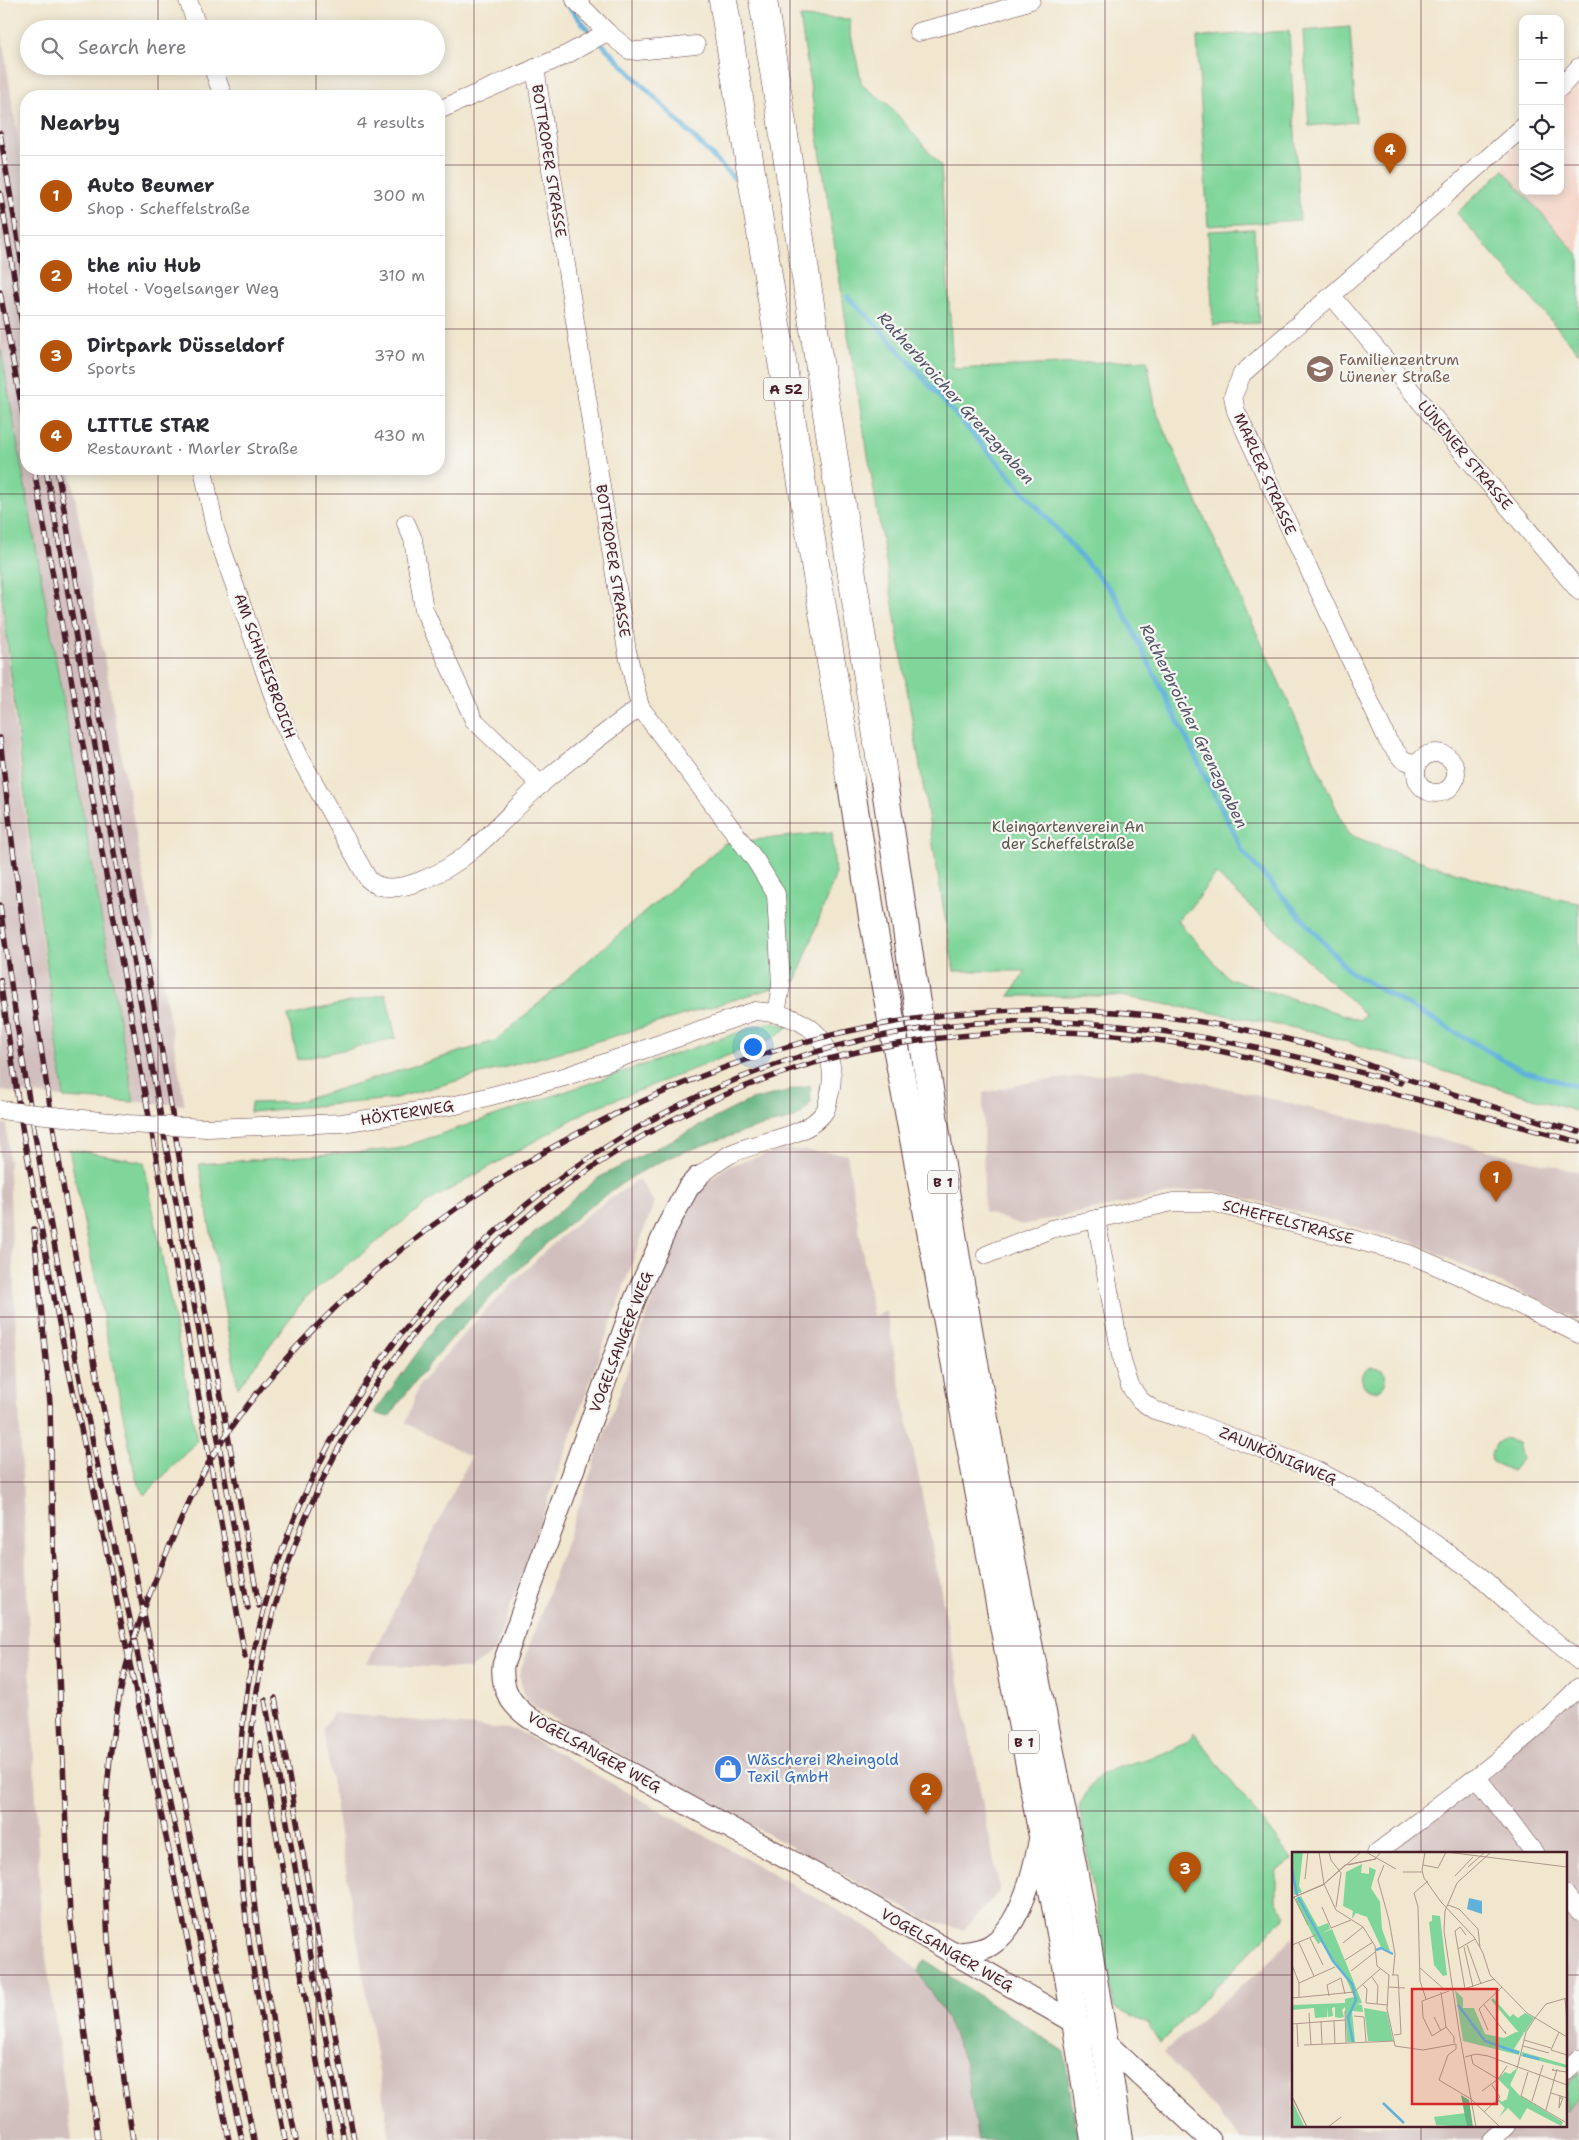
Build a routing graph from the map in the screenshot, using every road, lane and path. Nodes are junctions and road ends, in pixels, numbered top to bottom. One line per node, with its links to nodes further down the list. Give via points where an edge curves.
1 (188, 0): 7 (street)
2 (575, 0): 8 (street)
3 (723, 0): 25 (highway, A 52)
4 (763, 0): 24 (highway, A 52)
5 (1030, 0): 6 (street)
6 (991, 6): 9 (street)
7 (195, 20)
8 (607, 32): 10 (street, via 629,50); 12 (street)
9 (918, 32)
10 (696, 45)
11 (1579, 67): 14 (street)
12 (535, 68): 16 (street); 22 (street, BOTTROPER STRASSE, via 627,651)
13 (216, 75): 15 (street)
14 (1564, 84)
15 (222, 90)
16 (445, 107)
17 (1519, 132): 18 (street, MARLER STRASSE)
18 (1332, 296): 21 (street, LÜNENER STRASSE); 23 (street, MARLER STRASSE, via 1242,374 1233,396 1236,411 1388,741 1402,759)
19 (204, 475): 26 (street, AM SCHNEISBROICH, via 215,529 279,712 304,766 375,886 390,889 407,886 469,853)
20 (406, 523): 26 (street, via 413,539 424,610 474,720)
21 (1579, 591)
22 (640, 707): 26 (street); 27 (street, BOTTROPER STRASSE, via 756,861 776,894 781,986)
23 (1417, 765)
24 (883, 775): 44 (main road, B 1, via 942,1178)
25 (850, 778): 37 (main road, B 1, via 874,927)
26 (541, 785)
27 (776, 1013): 28 (street, HÖXTERWEG); 29 (street, HÖXTERWEG, bridge, via 755,1011 564,1077 456,1105 342,1123 208,1128 128,1124)
28 (799, 1022): 30 (street, VOGELSANGER WEG, via 815,1032 830,1056 832,1087 825,1111 811,1124 785,1136 729,1154)
29 (0, 1110)
30 (698, 1177): 42 (street, VOGELSANGER WEG, via 688,1188 668,1225 635,1299 503,1665 502,1679 506,1692 517,1709 531,1718)
31 (1096, 1219): 32 (street, SCHEFFELSTRASSE, via 1051,1229); 33 (street, SCHEFFELSTRASSE, via 1173,1202 1212,1202 1230,1206 1409,1254); 34 (street, ZAUNKÖNIGWEG, via 1122,1361 1130,1386 1140,1400 1154,1410 1198,1423 1314,1469 1376,1502 1480,1576)
32 (986, 1255)
33 (1579, 1334)
34 (1579, 1661)
35 (1579, 1687): 36 (street)
36 (1477, 1777): 38 (street); 39 (street)
37 (1041, 1831): 42 (street, via 1031,1878 1009,1925 990,1946); 43 (main road, B 1)
38 (1378, 1852)
39 (1533, 1852)
40 (1566, 1895): 41 (street)
41 (1579, 1912)
42 (953, 1954): 43 (street, VOGELSANGER WEG)
43 (1075, 2023): 44 (street, VOGELSANGER WEG); 49 (main road, B 1)
44 (1104, 2041): 48 (street, VOGELSANGER WEG); 50 (main road, B 1)
45 (1579, 2059): 46 (street)
46 (1566, 2071)
47 (1505, 2128): 51 (street)
48 (1204, 2137)
49 (1094, 2140)
50 (1119, 2140)
51 (1491, 2140)

